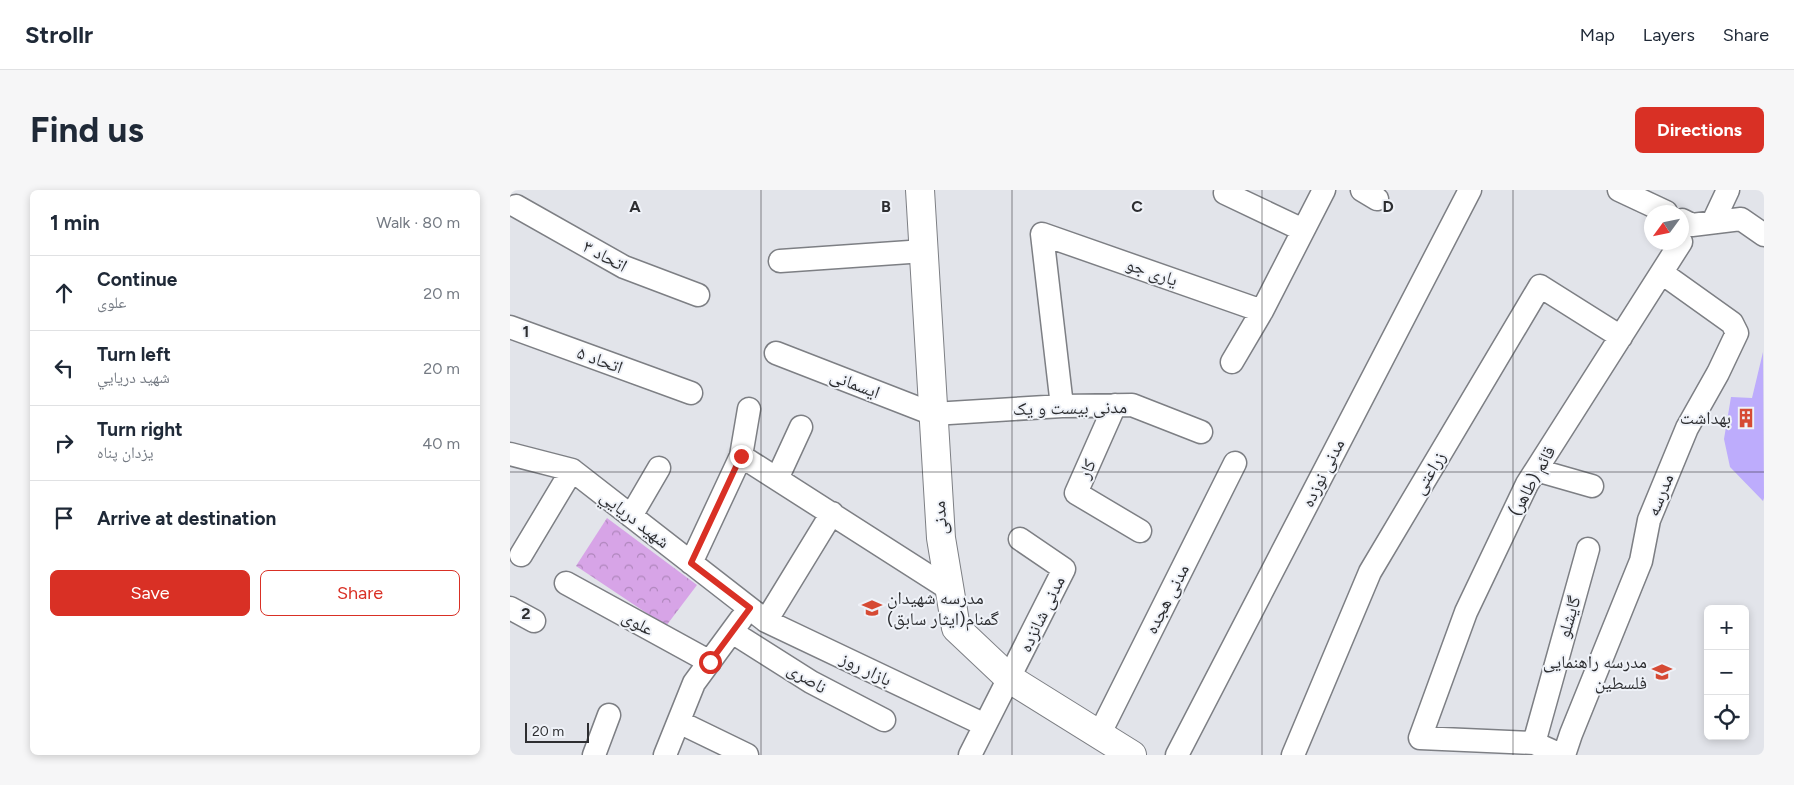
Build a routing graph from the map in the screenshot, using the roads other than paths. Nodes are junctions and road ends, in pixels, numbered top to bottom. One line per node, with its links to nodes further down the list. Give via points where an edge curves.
1 (920, 190): 12 (main road, مدنی)
2 (1324, 190): 9 (street)
3 (1470, 190): 65 (street, مدنی نوزده)
4 (1619, 190): 8 (street)
5 (1728, 190): 10 (street, قائم (طاهر))
6 (1225, 193): 9 (street)
7 (518, 203): 15 (street, اتحاد ۳, via 624,267)
8 (1651, 205)
9 (1303, 230): 16 (street)
10 (1690, 230): 11 (street, via 1741,219); 14 (street, قائم (طاهر))
11 (1764, 235)
12 (924, 251): 13 (street); 25 (main road, مدنی)
13 (780, 261)
14 (1662, 273): 18 (street, قائم (طاهر)); 67 (street, مدرسه, via 1732,323 1737,333 1687,428 1649,520 1641,561)
15 (698, 295)
16 (1262, 311): 20 (street); 23 (street, یاری جو, via 1042,234)
17 (510, 327): 21 (street, اتحاد ۵)
18 (1621, 336): 33 (street, قائم (طاهر)); 66 (street, زراعتی, via 1540,286 1370,572)
19 (776, 353): 25 (street, ایسمانی)
20 (1232, 362)
21 (691, 392)
22 (1115, 405): 23 (street, مدنی بیست و یک); 27 (street, مدنی بیست و یک, via 1132,405); 38 (street, کار, via 1076,493)
23 (1062, 406): 25 (street, مدنی بیست و یک)
24 (749, 409): 29 (street)
25 (933, 414): 44 (main road, مدنی, via 941,538)
26 (802, 426): 34 (street)
27 (1201, 432)
28 (510, 454): 32 (street, شهيد دريايي)
29 (741, 456): 34 (street); 42 (street)
30 (1235, 463): 57 (street, مدنی هجده)
31 (660, 468): 37 (street)
32 (572, 470): 37 (street, شهيد دريايي); 41 (street)
33 (1536, 470): 35 (street); 59 (street, قائم (طاهر), via 1466,612 1420,738)
34 (777, 479): 36 (street)
35 (1592, 486)
36 (832, 513): 44 (street); 46 (street)
37 (630, 516): 42 (street, شهيد دريايي)
38 (1140, 531)
39 (1020, 539): 51 (street, مدنی شانزده, via 1064,569)
40 (1588, 549): 58 (street, گایشلو)
41 (520, 555)
42 (691, 563): 46 (street, شهيد دريايي)
43 (566, 583): 50 (street, علوی)
44 (949, 589): 51 (main road, مدنی, via 956,628)
45 (510, 608): 47 (street)
46 (758, 615): 48 (street); 49 (street, بازار روز)
47 (534, 621)
48 (732, 632): 50 (street); 52 (street, ناصری)
49 (846, 660): 52 (street); 56 (street, بازار روز)
50 (710, 662): 55 (street, via 694,684)
51 (1010, 679): 56 (street); 57 (main road, مدنی)
52 (825, 689): 54 (street, ناصری)
53 (608, 715): 60 (street)
54 (884, 720)
55 (679, 722): 61 (street); 62 (street)
56 (986, 725): 63 (street)
57 (1100, 735): 64 (main road, مدنی)
58 (1534, 743): 59 (street); 67 (street)
59 (1459, 748)
60 (594, 755)
61 (666, 755)
62 (746, 755)
63 (970, 755)
64 (1132, 755)
65 (1177, 755)
66 (1293, 755)
67 (1563, 755)

